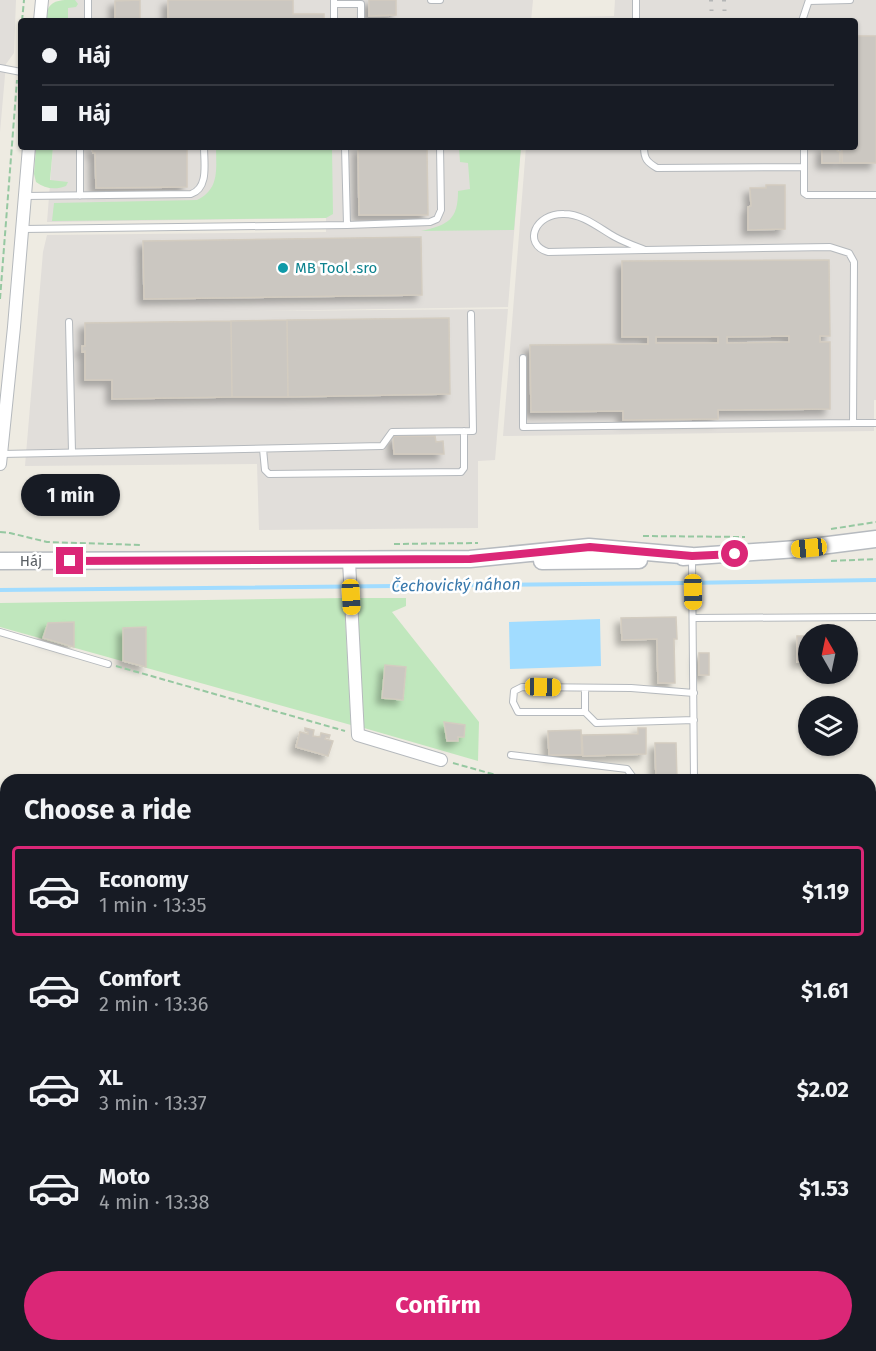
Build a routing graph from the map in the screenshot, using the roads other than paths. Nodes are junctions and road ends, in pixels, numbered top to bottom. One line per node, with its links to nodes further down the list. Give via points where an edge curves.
1 (42, 0): 9 (street)
2 (88, 0): 10 (lane)
3 (431, 0): 4 (lane)
4 (440, 0)
5 (636, 0): 13 (lane)
6 (850, 0): 7 (lane)
7 (809, 1): 14 (lane)
8 (334, 2): 11 (lane); 12 (lane, via 365,4)
9 (40, 18)
10 (88, 18)
11 (334, 18)
12 (362, 18)
13 (636, 18)
14 (803, 18)
15 (0, 68): 16 (lane)
16 (18, 71)
17 (29, 150): 27 (street)
18 (80, 150): 25 (lane)
19 (204, 150): 25 (lane, via 203,183 195,193)
20 (345, 150): 28 (lane)
21 (440, 150): 28 (lane, via 441,210 437,219)
22 (644, 150): 24 (lane, via 644,157 657,168)
23 (804, 150): 24 (lane)
24 (804, 167): 26 (lane, via 807,195)
25 (80, 195): 27 (lane)
26 (876, 195)
27 (25, 196): 29 (street)
28 (347, 225): 29 (lane)
29 (23, 229): 33 (street)
30 (645, 250): 30 (lane, via 571,214 548,216 540,220 536,230 537,245 548,252); 35 (lane, via 830,247 849,253 854,262)
31 (471, 314): 37 (lane, via 473,431)
32 (69, 322): 39 (lane)
33 (6, 354): 40 (street)
34 (524, 358): 35 (lane, via 523,427)
35 (853, 423): 36 (lane)
36 (876, 423)
37 (464, 431): 38 (lane, via 392,432 382,446); 38 (lane, via 461,472 269,474)
38 (263, 448): 39 (lane)
39 (72, 452): 40 (lane)
40 (1, 459)
41 (876, 539): 42 (main road, Háj)
42 (692, 556): 44 (main road, Háj, via 590,561); 46 (lane)
43 (0, 561): 44 (main road, Háj)
44 (350, 561): 54 (street, via 358,735)
45 (876, 617): 46 (lane)
46 (693, 618): 50 (lane)
47 (0, 632): 48 (lane)
48 (108, 664)
49 (585, 688): 50 (lane); 51 (lane); 51 (lane, via 522,687 514,691 513,702 518,712)
50 (694, 693): 52 (lane)
51 (585, 712): 52 (lane, via 596,723)
52 (694, 720): 56 (lane)
53 (512, 755): 55 (lane, via 627,769)
54 (441, 760)
55 (631, 774)
56 (694, 774)

